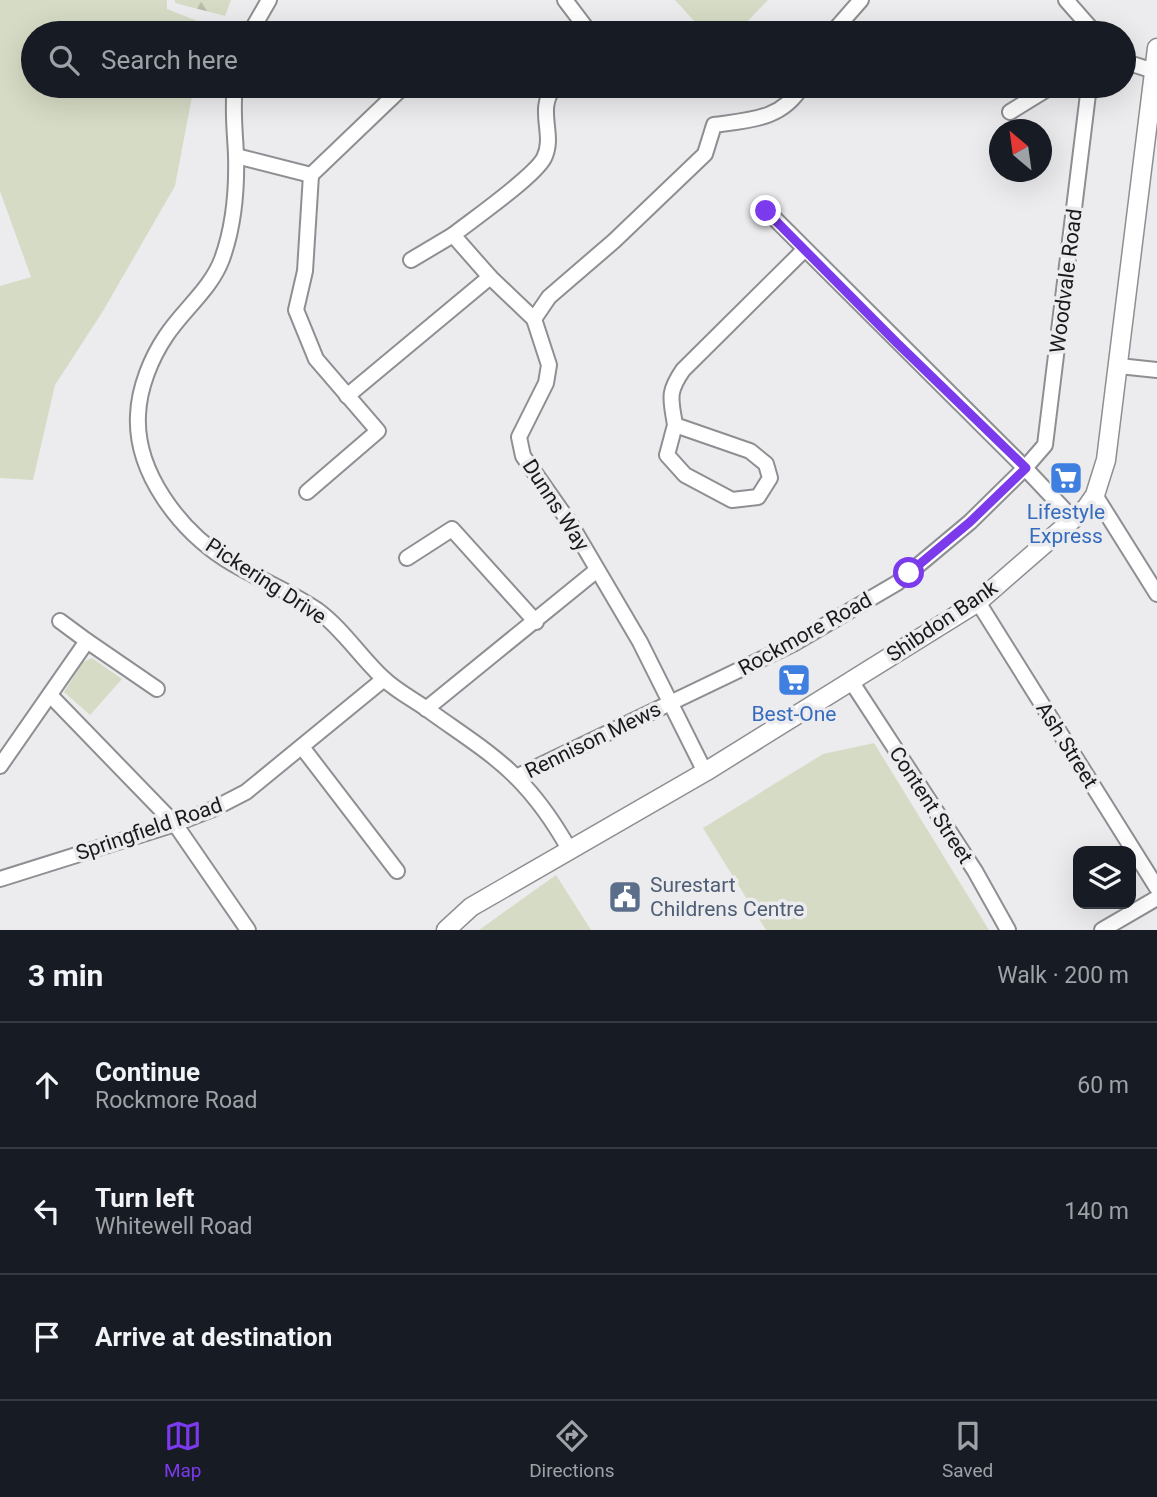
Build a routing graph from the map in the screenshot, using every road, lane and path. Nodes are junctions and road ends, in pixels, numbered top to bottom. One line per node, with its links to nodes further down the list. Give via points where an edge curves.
1 (269, 0): 5 (street)
2 (565, 0): 6 (street)
3 (862, 0): 7 (street)
4 (1066, 0): 8 (street)
5 (257, 21)
6 (581, 21)
7 (843, 21)
8 (1084, 21)
9 (1157, 48): 11 (street, Shibdon Bank)
10 (1136, 65): 11 (street)
11 (1155, 72): 27 (street, Shibdon Bank)
12 (234, 98): 19 (street, Pickering Drive)
13 (391, 98): 20 (street)
14 (549, 98): 22 (street, via 544,159)
15 (792, 98): 26 (street, via 764,118 714,125 705,154 549,297)
16 (1033, 98): 18 (street)
17 (1088, 98): 31 (street, Woodvale Road, via 1045,445)
18 (1010, 112)
19 (236, 156): 20 (street); 42 (street, Pickering Drive, via 231,226 221,262 166,335 148,370 138,415 142,452 155,484 200,540 318,611)
20 (311, 175): 29 (street, via 305,271 296,310 316,359)
21 (766, 211): 23 (street)
22 (453, 235): 24 (street); 25 (street)
23 (804, 250): 30 (street, via 682,370 672,385); 31 (street)
24 (411, 260)
25 (490, 277): 26 (street); 29 (street)
26 (534, 319): 36 (street, Dunns Way, via 549,366 546,383 519,437 523,456)
27 (1119, 366): 28 (street); 33 (street, Shibdon Bank, via 1106,460)
28 (1157, 370)
29 (347, 396): 32 (street, via 378,431)
30 (675, 425): 30 (street, via 750,452 766,464 770,478 758,497 732,500 685,475 667,455)
31 (1026, 468): 34 (street); 46 (street, Rockmore Road, via 897,583 793,645)
32 (307, 492)
33 (1095, 495): 34 (street, Shibdon Bank); 37 (street)
34 (1074, 520): 38 (street, Shibdon Bank)
35 (407, 558): 40 (street, via 452,529)
36 (597, 570): 40 (street); 46 (street, Dunns Way)
37 (1157, 594)
38 (978, 602): 43 (street, Shibdon Bank); 56 (street, Ash Street)
39 (60, 621): 41 (street)
40 (536, 622): 47 (street)
41 (88, 641): 44 (street); 45 (street)
42 (384, 680): 47 (street, Pickering Drive); 48 (street, Springfield Road)
43 (851, 681): 50 (street, Shibdon Bank); 60 (street, Content Street)
44 (157, 689)
45 (50, 695): 49 (street); 52 (street)
46 (670, 704): 50 (street, Dunns Way); 51 (street, Rennison Mews)
47 (426, 709): 51 (street, Pickering Drive)
48 (302, 747): 52 (street, Springfield Road, via 246,792); 54 (street)
49 (0, 766)
50 (705, 772): 53 (street, Shibdon Bank)
51 (516, 777): 53 (street, Pickering Drive)
52 (175, 824): 55 (street, Springfield Road); 58 (street)
53 (569, 849): 59 (street, Shibdon Bank, via 471,906)
54 (397, 871)
55 (0, 878)
56 (1157, 888)
57 (1157, 898): 61 (street)
58 (248, 930)
59 (446, 930)
60 (1008, 930)
61 (1102, 930)

